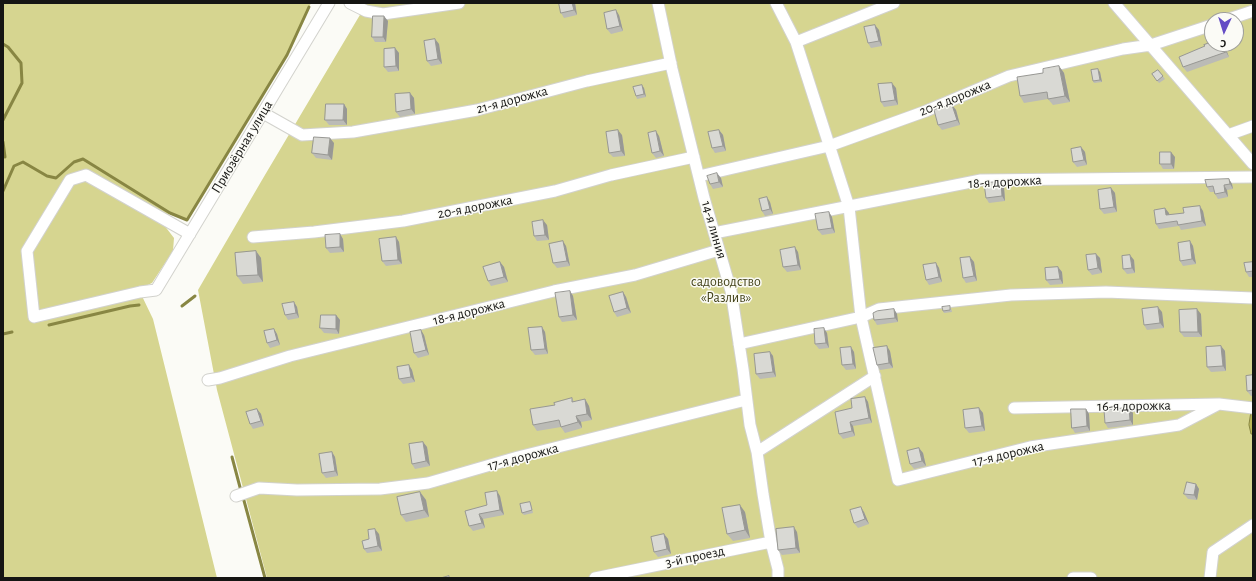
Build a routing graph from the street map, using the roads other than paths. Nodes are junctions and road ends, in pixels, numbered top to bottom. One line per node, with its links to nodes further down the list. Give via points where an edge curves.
1 (350, 3): 2 (street, via 366,12 383,14)
2 (459, 3)
3 (658, 3): 11 (street, 14-я линия)
4 (776, 3): 9 (street, 17-я дорожка)
5 (894, 3): 9 (street)
6 (1114, 3): 10 (street)
7 (325, 4): 12 (street, Приозёрная улица)
8 (1204, 28): 10 (street, 20-я дорожка)
9 (796, 42): 15 (street, 17-я дорожка)
10 (1151, 46): 14 (street); 15 (street, 20-я дорожка, via 1123,49 1009,76 926,111)
11 (671, 63): 12 (street, 21-я дорожка, via 588,81 477,110 353,132 302,135); 16 (street, 14-я линия)
12 (263, 113): 22 (street, Приозёрная улица)
13 (1253, 126): 14 (street)
14 (1228, 135): 17 (street)
15 (830, 146): 18 (street, 20-я дорожка); 20 (street, 17-я дорожка)
16 (694, 157): 18 (street, 14-я линия); 23 (street, 20-я дорожка, via 611,175 555,191 403,221)
17 (1253, 164)
18 (698, 176): 21 (street, 14-я линия)
19 (1253, 177): 20 (street, 18-я дорожка, via 981,180)
20 (849, 207): 21 (street, 18-я дорожка); 26 (street, 17-я дорожка)
21 (714, 233): 24 (street, 14-я линия)
22 (190, 234): 22 (street, Приозёрная улица, via 156,290 34,317 27,251 70,180 86,175)
23 (252, 237)
24 (719, 250): 27 (street, 14-я линия, via 731,291); 29 (street, 18-я дорожка, via 635,275 554,291 290,356)
25 (1253, 298): 26 (street, via 1106,292 1011,295 879,309)
26 (861, 317): 27 (street); 28 (street, 17-я дорожка)
27 (740, 344): 30 (street, 14-я линия)
28 (875, 376): 31 (street, 17-я дорожка, via 898,480 1030,447 1179,425); 34 (street)
29 (208, 380)
30 (746, 400): 34 (street, 14-я линия); 35 (street, 17-я дорожка, via 518,457 428,483 380,488 259,488)
31 (1219, 404): 32 (street, 16-я дорожка); 33 (street, 16-я дорожка)
32 (1014, 408)
33 (1253, 408)
34 (757, 452): 37 (street, 14-я линия)
35 (241, 494)
36 (1253, 525): 42 (street, via 1213,552)
37 (772, 542): 38 (street, 3-й проезд); 39 (street, 14-я линия)
38 (595, 578)
39 (778, 578)
40 (1074, 578): 41 (street)
41 (1091, 578)
42 (1210, 578)

